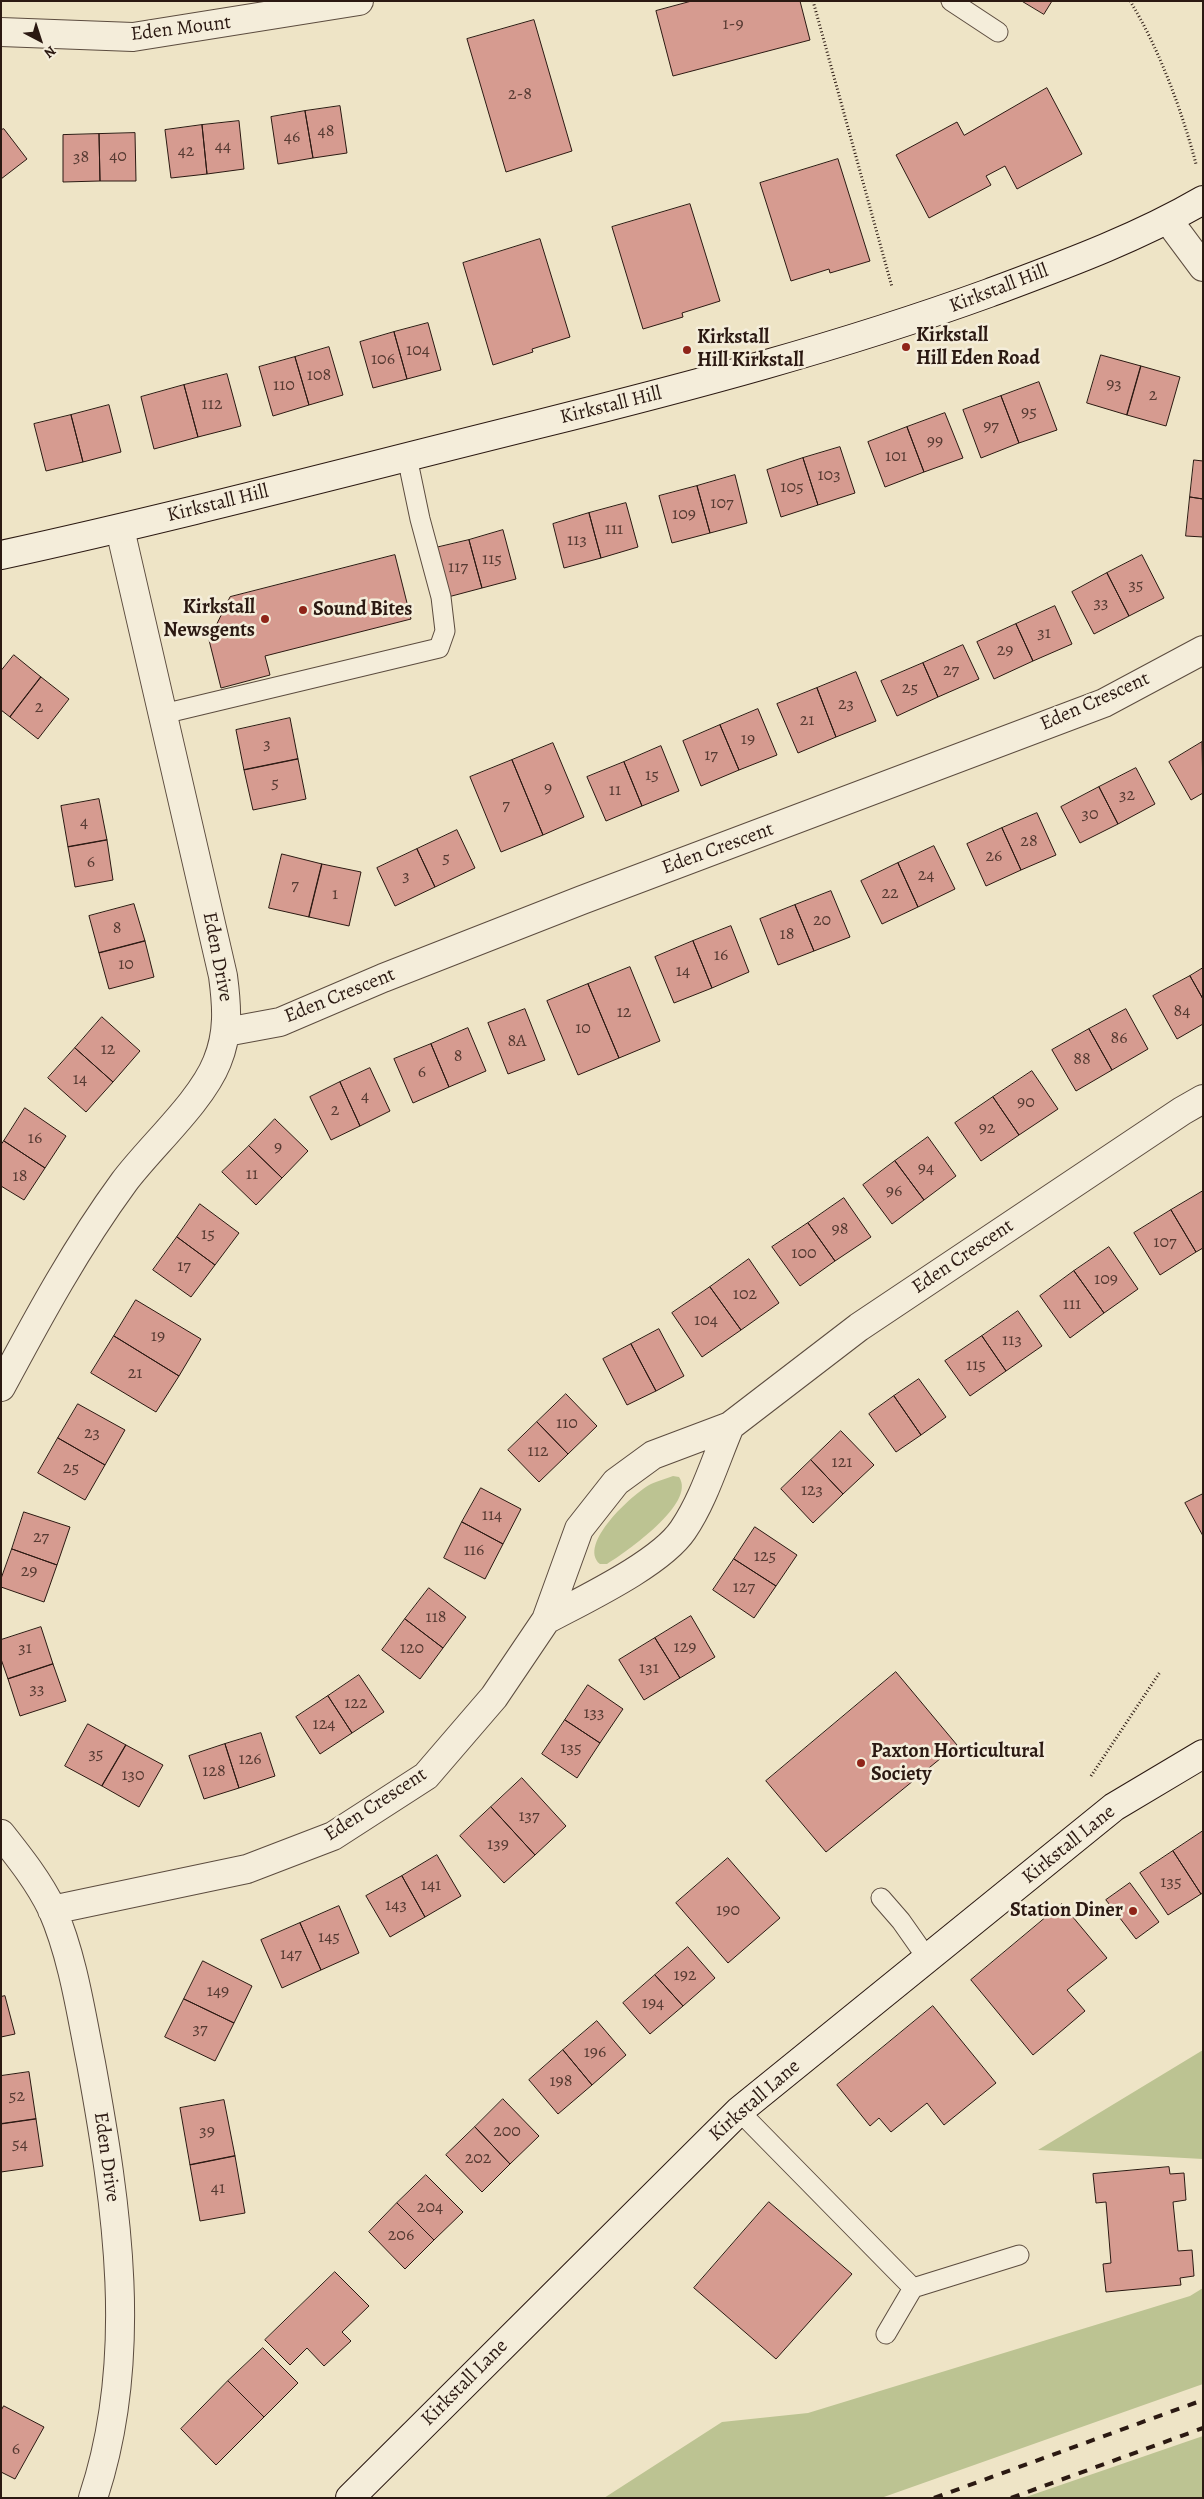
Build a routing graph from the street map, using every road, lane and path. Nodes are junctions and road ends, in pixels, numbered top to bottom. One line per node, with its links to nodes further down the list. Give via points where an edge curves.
1 (359, 1): 5 (street, Eden Mount, via 133,36)
2 (813, 1): 11 (path)
3 (951, 1): 6 (lane)
4 (1130, 1): 7 (path, via 1148,30)
5 (1, 32)
6 (998, 32)
7 (1196, 166)
8 (1203, 200): 9 (street, Kirkstall Hill)
9 (1168, 220): 10 (street); 11 (street, Kirkstall Hill, via 1036,276)
10 (1203, 267)
11 (902, 324): 12 (street, Kirkstall Hill, via 760,367)
12 (407, 457): 13 (street, Kirkstall Hill); 16 (lane, via 441,597 445,631 439,648)
13 (120, 529): 14 (street, Kirkstall Hill); 16 (street, Eden Drive)
14 (1, 555)
15 (1203, 650): 17 (street, Eden Crescent, via 1104,703 582,900 280,1022)
16 (163, 714): 17 (street, Eden Drive, via 223,976)
17 (226, 1032): 19 (street, Eden Drive, via 217,1062 204,1083 125,1181 89,1234 51,1293)
18 (1203, 1099): 20 (street, Eden Crescent, via 859,1327)
19 (1, 1387)
20 (730, 1426): 21 (street, Eden Crescent, via 703,1494 682,1532 652,1559); 21 (street, Eden Crescent, via 653,1455 616,1482 579,1529)
21 (546, 1620): 27 (street, Eden Crescent, via 494,1697 426,1776 333,1836 247,1869)
22 (1160, 1672): 24 (path)
23 (1203, 1754): 28 (street, Kirkstall Lane, via 1114,1807)
24 (1090, 1778)
25 (1, 1834): 27 (street, Eden Drive, via 28,1868)
26 (881, 1898): 28 (lane)
27 (52, 1910): 33 (street, Eden Drive, via 69,1961 88,2047 107,2151 119,2261 121,2335 114,2413)
28 (927, 1958): 29 (street, Kirkstall Lane)
29 (739, 2111): 31 (lane); 34 (street, Kirkstall Lane)
30 (1019, 2255): 31 (lane)
31 (913, 2288): 32 (lane)
32 (886, 2334)
33 (93, 2498)
34 (350, 2498)

